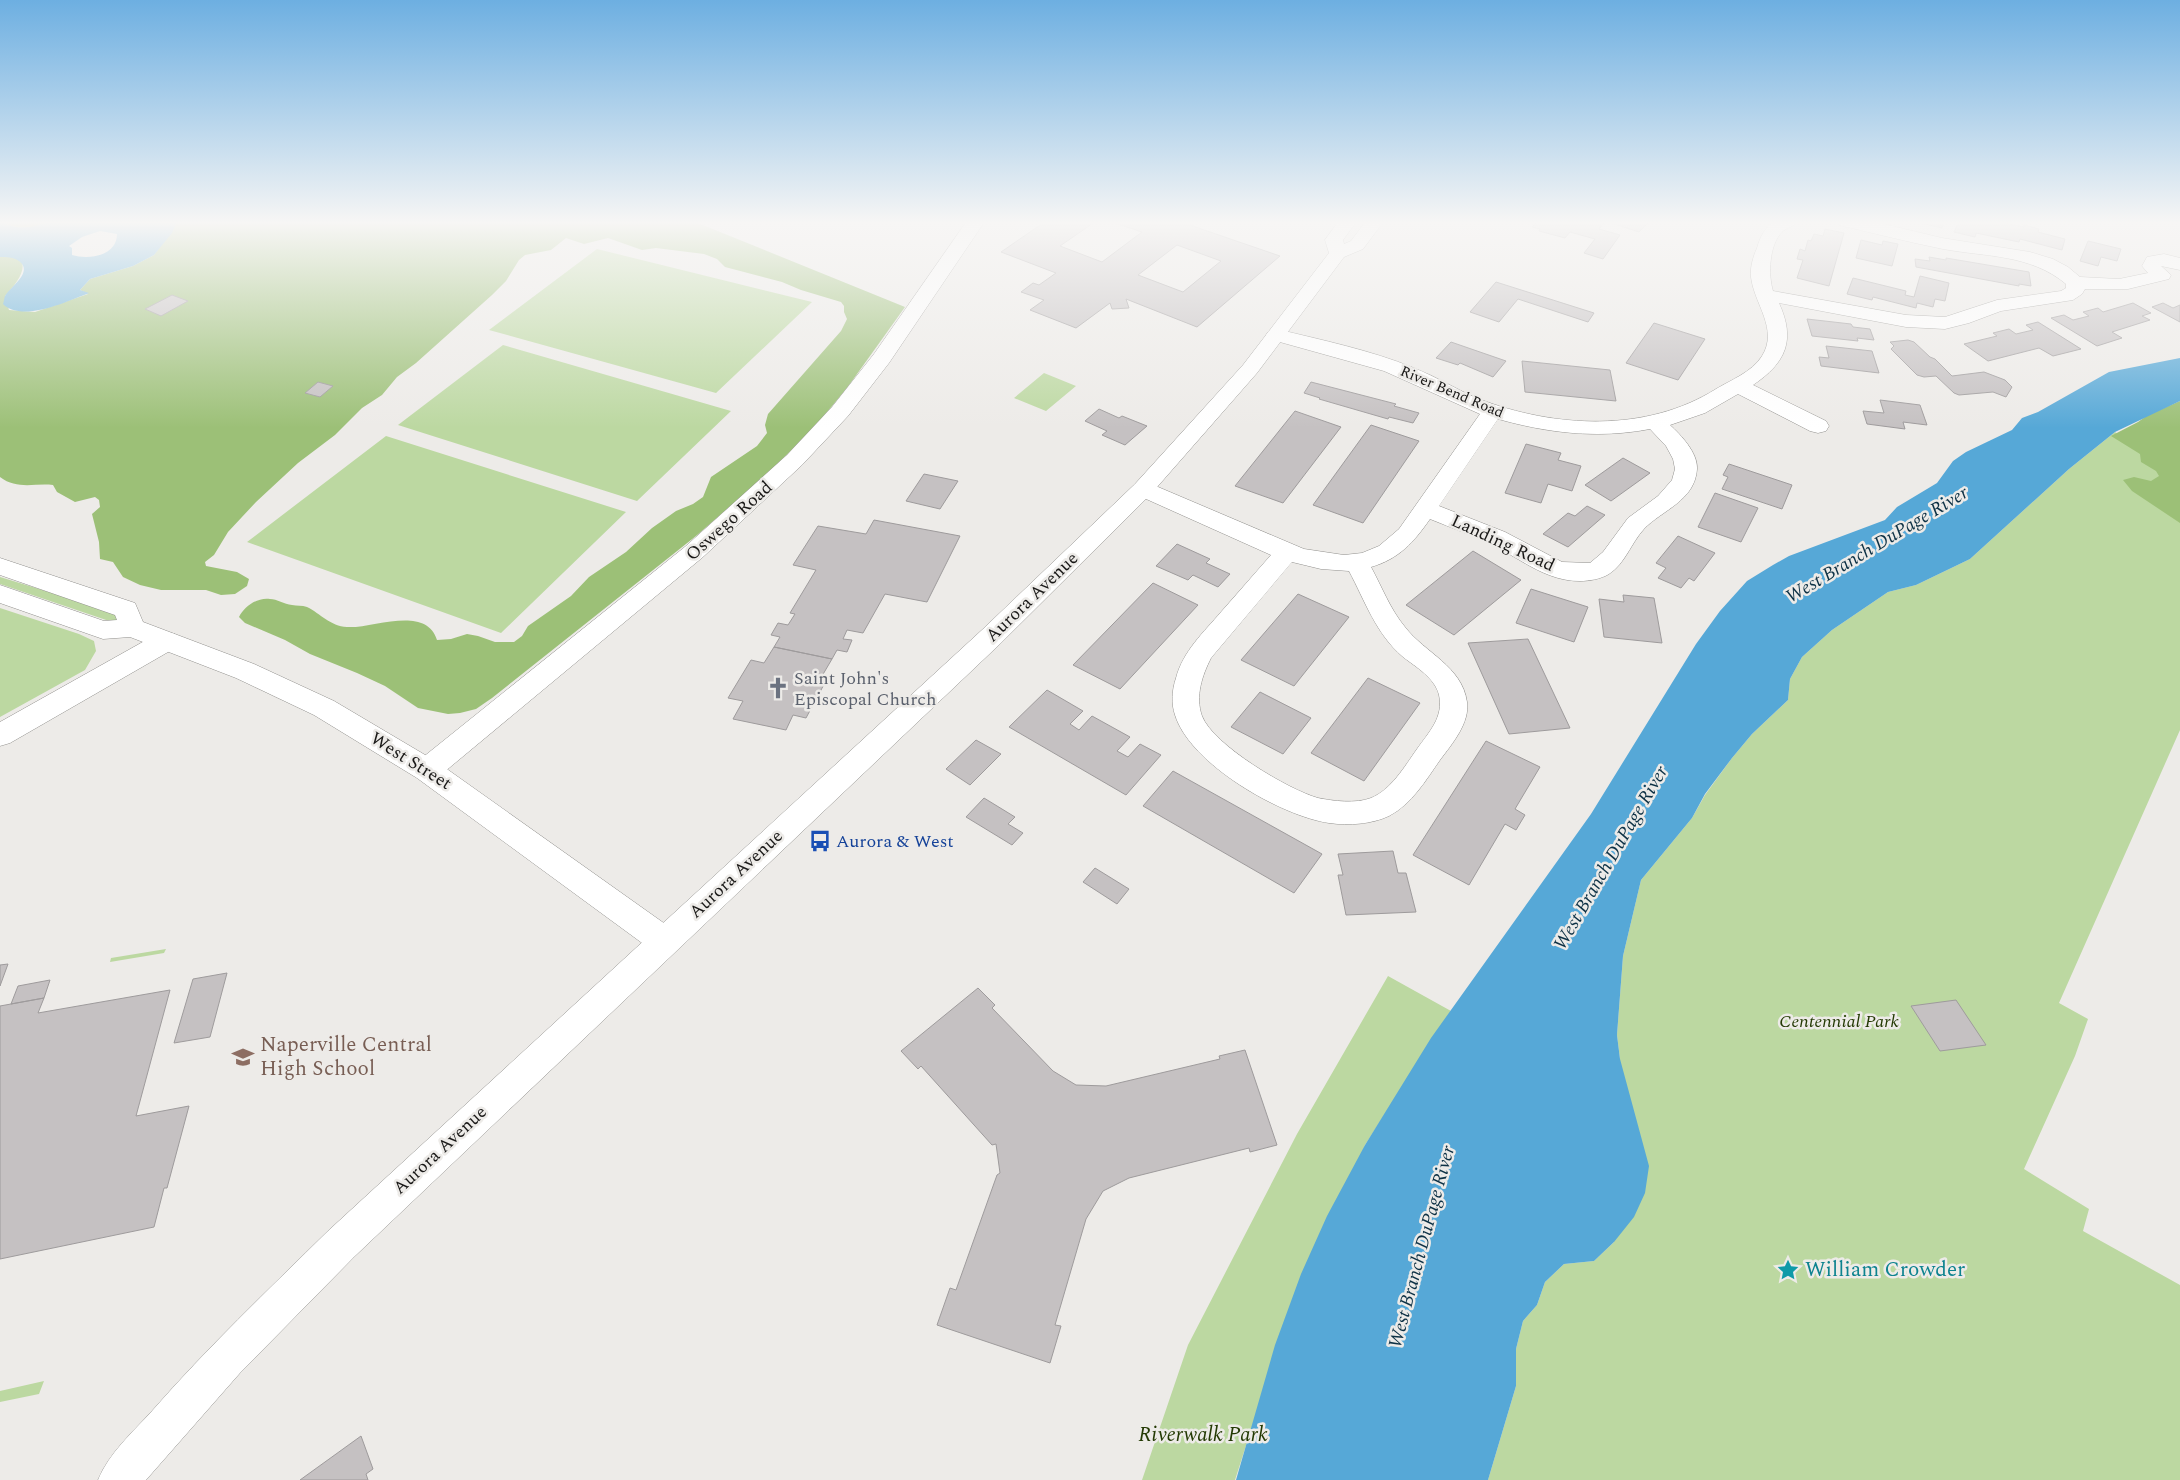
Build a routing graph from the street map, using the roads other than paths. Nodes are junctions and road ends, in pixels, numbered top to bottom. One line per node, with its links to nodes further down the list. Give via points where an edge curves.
1 (927, 290): 20 (street, Oswego Road, via 865,379 787,468 689,557)
2 (1310, 290): 6 (street, Aurora Avenue)
3 (1764, 290): 5 (street, River Bend Road)
4 (2075, 290): 5 (street, via 2072,294 1997,306 1944,323 1906,321)
5 (1765, 295): 7 (street, River Bend Road, via 1778,327 1776,348 1764,367)
6 (1276, 335): 8 (street, River Bend Road, via 1405,371); 11 (street, Aurora Avenue, via 1214,411)
7 (1737, 385): 9 (street, River Bend Road, via 1688,413); 10 (street)
8 (1493, 411): 9 (street, River Bend Road, via 1582,427); 12 (street)
9 (1655, 422): 12 (street, Landing Road, via 1681,454 1686,465 1683,482 1669,500 1637,523 1614,555 1599,569 1559,570 1482,530)
10 (1818, 426)
11 (1143, 489): 13 (street); 21 (street, Aurora Avenue, via 992,636)
12 (1425, 509): 14 (street, via 1397,546)
13 (1287, 552): 14 (street, via 1312,561); 14 (street, via 1190,668 1185,690 1186,704 1191,721 1204,742 1218,756 1309,808 1332,813 1377,808 1399,794 1449,724 1454,704 1443,676 1405,644 1384,618)
14 (1357, 563)
15 (0, 566): 17 (street, via 126,609)
16 (0, 594): 17 (street, West Street, via 102,630)
17 (132, 628): 18 (street, West Street)
18 (166, 641): 19 (street); 20 (street, West Street, via 289,690)
19 (0, 735)
20 (427, 770): 21 (street, West Street)
21 (664, 941): 22 (street, Aurora Avenue, via 259,1325)
22 (118, 1480)

